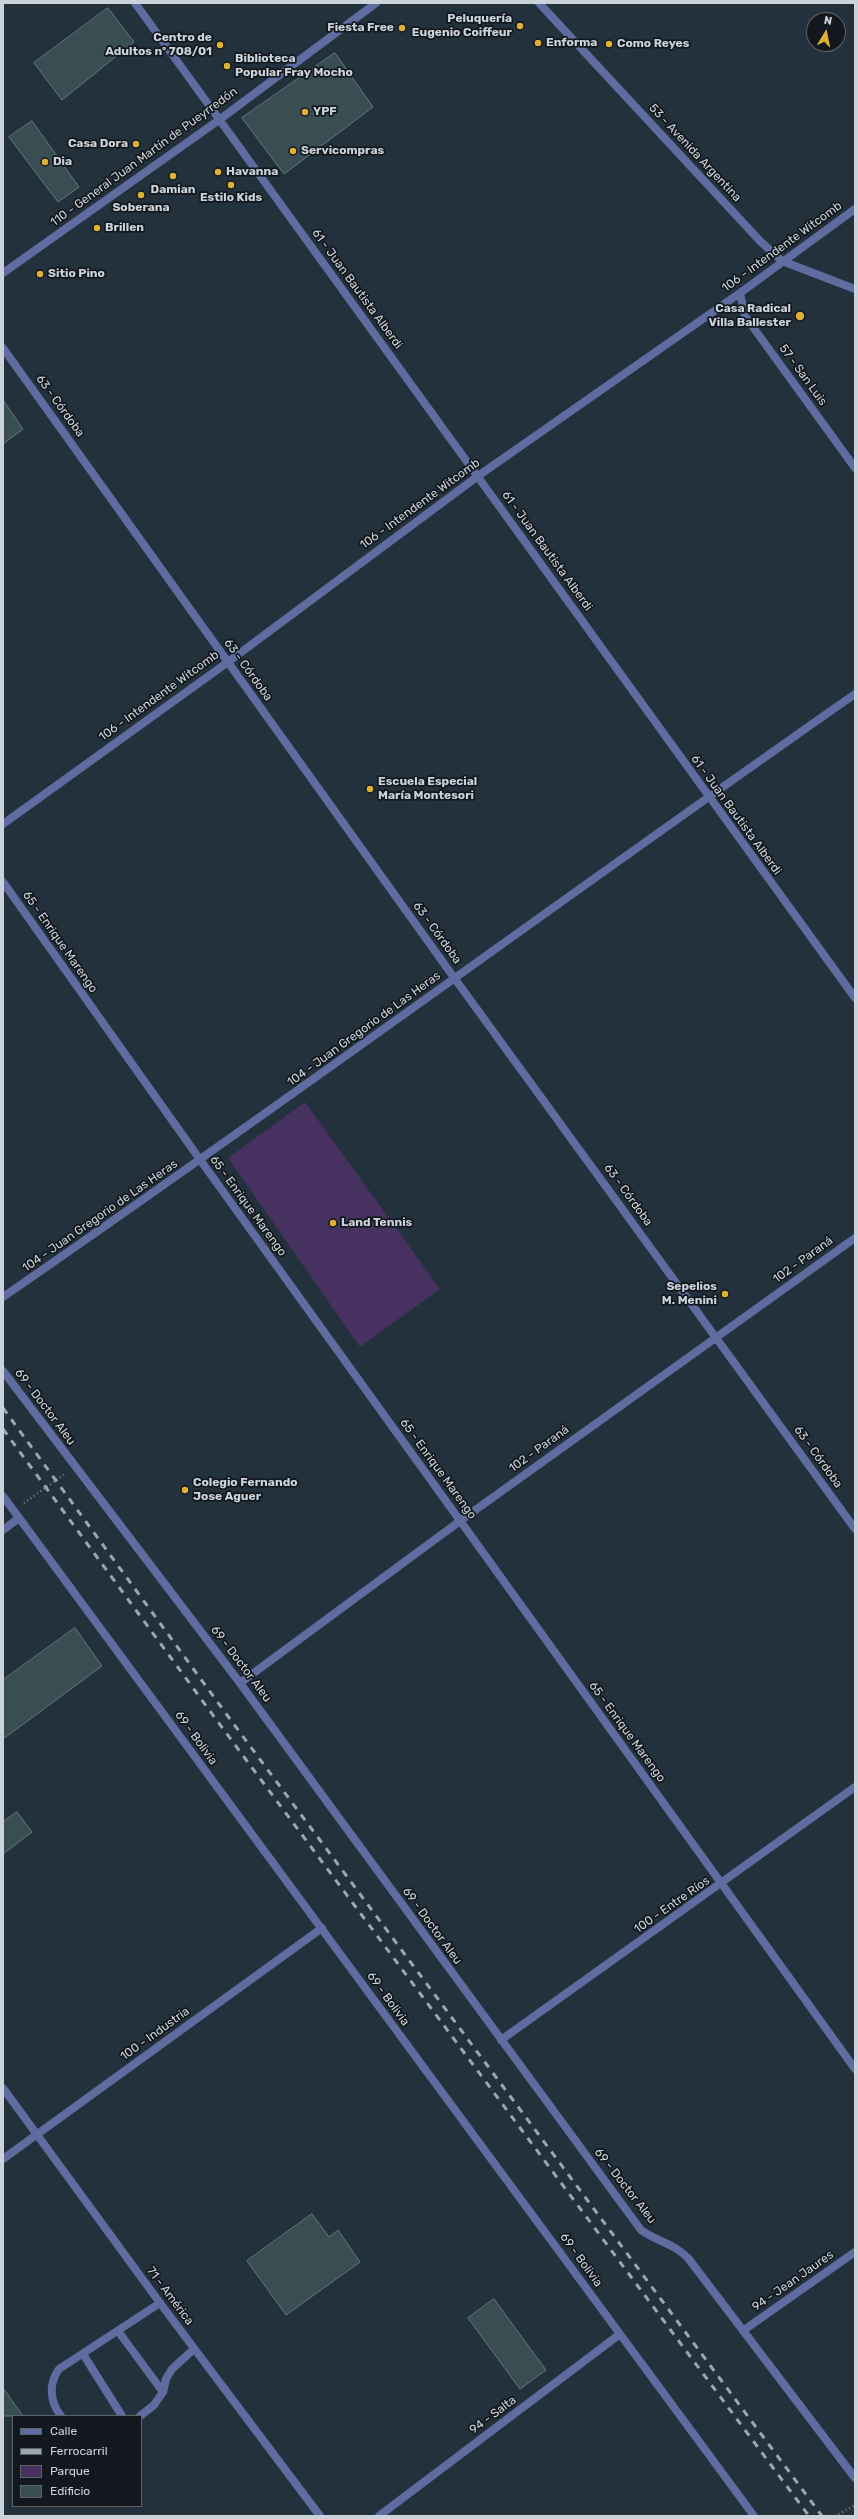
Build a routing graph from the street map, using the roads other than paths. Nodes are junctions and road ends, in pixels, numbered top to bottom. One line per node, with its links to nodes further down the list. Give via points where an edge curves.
1 (135, 3): 4 (street, 61 - Juan Bautista Alberdi)
2 (376, 3): 4 (street, 110 - General Juan Martín de Pueyrredón)
3 (539, 3): 6 (street, 53 - Avenida Argentina, via 760,241)
4 (218, 120): 7 (street, 110 - General Juan Martín de Pueyrredón); 12 (street, 61 - Juan Bautista Alberdi)
5 (855, 209): 6 (street, 106 - Intendente Witcomb)
6 (782, 261): 8 (street, 53 - Avenida Argentina); 9 (street, 106 - Intendente Witcomb)
7 (3, 273)
8 (855, 289)
9 (740, 293): 11 (street, 57 - San Luis, via 745,316); 12 (street, 106 - Intendente Witcomb)
10 (3, 348): 13 (street, 63 - Córdoba)
11 (855, 468)
12 (478, 476): 13 (street, 106 - Intendente Witcomb); 15 (street, 61 - Juan Bautista Alberdi)
13 (228, 662): 16 (street, 106 - Intendente Witcomb); 18 (street, 63 - Córdoba)
14 (855, 694): 15 (street, 104 - Juan Gregorio de Las Heras)
15 (708, 797): 18 (street, 104 - Juan Gregorio de Las Heras); 19 (street, 61 - Juan Bautista Alberdi)
16 (3, 824)
17 (3, 882): 20 (street, 65 - Enrique Marengo)
18 (454, 978): 20 (street, 104 - Juan Gregorio de Las Heras); 23 (street, 63 - Córdoba)
19 (855, 998)
20 (201, 1161): 22 (street, 104 - Juan Gregorio de Las Heras); 27 (street, 65 - Enrique Marengo)
21 (855, 1238): 23 (street, 102 - Paraná)
22 (3, 1297)
23 (717, 1337): 27 (street, 102 - Paraná); 28 (street, 63 - Córdoba)
24 (3, 1371): 30 (street, 69 - Doctor Aleu)
25 (3, 1496): 26 (street, 69 - Bolivia)
26 (19, 1518): 29 (street); 33 (street, 69 - Bolivia)
27 (460, 1521): 30 (street, 102 - Paraná); 32 (street, 65 - Enrique Marengo)
28 (855, 1529)
29 (3, 1530)
30 (240, 1683): 34 (street, 69 - Doctor Aleu)
31 (855, 1787): 32 (street, 100 - Entre Ríos)
32 (722, 1884): 34 (street, 100 - Entre Ríos); 35 (street, 65 - Enrique Marengo)
33 (322, 1928): 37 (street, 100 - Industria); 43 (street, 69 - Bolivia)
34 (501, 2040): 41 (street, 69 - Doctor Aleu, via 641,2230 654,2239 678,2247)
35 (855, 2068)
36 (3, 2088): 37 (street, 71 - América)
37 (36, 2134): 38 (street, 100 - Industria); 40 (street, 71 - América)
38 (3, 2159)
39 (855, 2252): 41 (street, 94 - Jean Jaures)
40 (160, 2303): 42 (street); 44 (street, 71 - América)
41 (744, 2330): 50 (street, 69 - Doctor Aleu)
42 (118, 2331): 45 (street); 46 (street)
43 (620, 2334): 52 (street, 94 - Salta); 53 (street, 69 - Bolivia)
44 (194, 2349): 46 (street, via 172,2369 166,2379); 51 (street, 71 - América)
45 (83, 2354): 47 (street, via 59,2369 55,2375 51,2387 54,2407); 48 (street)
46 (164, 2392): 49 (street, via 154,2405)
47 (60, 2415)
48 (121, 2415)
49 (141, 2415)
50 (855, 2478)
51 (320, 2516)
52 (379, 2516)
53 (754, 2516)

